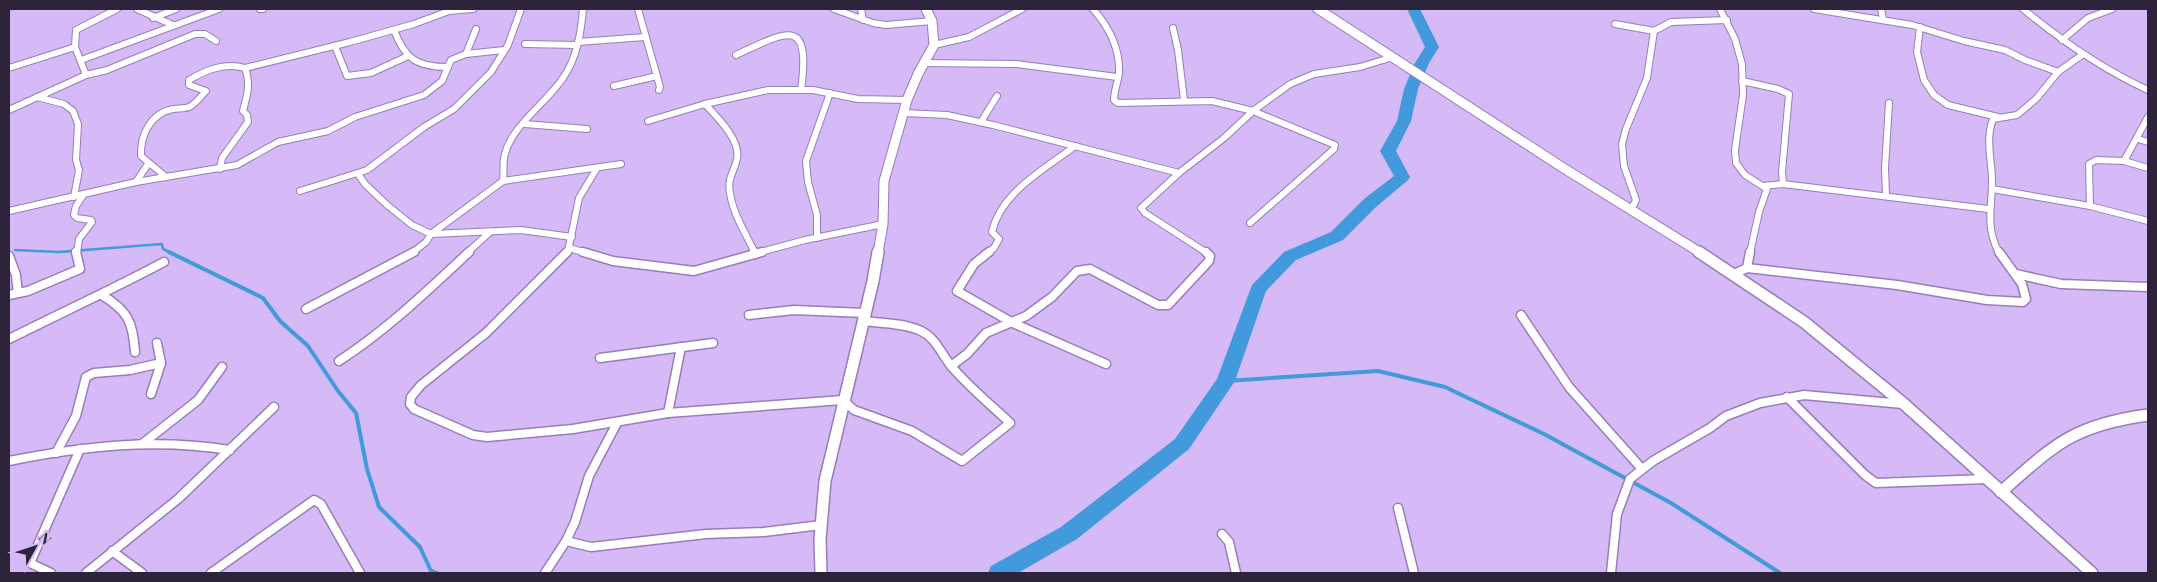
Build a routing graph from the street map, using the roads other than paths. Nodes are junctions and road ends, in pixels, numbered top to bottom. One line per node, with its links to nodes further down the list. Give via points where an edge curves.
1 (117, 9): 40 (street, via 76,30)
2 (150, 9): 20 (street)
3 (176, 9): 21 (street)
4 (219, 9): 27 (street)
5 (473, 9): 30 (street, via 449,11)
6 (521, 9): 41 (street)
7 (583, 9): 37 (street)
8 (638, 9): 33 (street)
9 (834, 9): 23 (street)
10 (861, 9): 23 (street)
11 (926, 9): 25 (street)
12 (1022, 9): 38 (street, via 969,37)
13 (1094, 9): 55 (street, via 1108,27 1120,55)
14 (1318, 9): 46 (street)
15 (1720, 9): 24 (street)
16 (1814, 9): 22 (street)
17 (1881, 9): 22 (street)
18 (2023, 9): 34 (street)
19 (2112, 9): 34 (street, via 2088,18)
20 (139, 10): 21 (street)
21 (153, 18): 27 (street)
22 (1884, 19): 28 (street)
23 (863, 20): 25 (street, via 894,26)
24 (1727, 20): 32 (street, via 1671,22); 56 (street, via 1742,59)
25 (932, 21): 38 (street)
26 (1616, 24): 32 (street)
27 (173, 25): 47 (street)
28 (1920, 27): 52 (street, via 2005,50); 72 (street, via 1917,52 1924,80 1934,95 1948,105)
29 (1172, 28): 65 (street)
30 (394, 30): 39 (street); 45 (street, via 399,47)
31 (476, 30): 42 (street)
32 (1654, 31): 100 (street, via 1653,53 1622,146 1636,200)
33 (646, 37): 37 (street); 54 (street)
34 (2062, 40): 44 (street)
35 (216, 41): 53 (street, via 204,34 195,34 107,70)
36 (525, 44): 37 (street)
37 (578, 44): 75 (street, via 564,77)
38 (934, 45): 48 (street)
39 (335, 46): 45 (street, via 347,76 382,69); 51 (street)
40 (75, 47): 47 (street); 50 (street)
41 (504, 50): 42 (street); 87 (street, via 491,72 454,109)
42 (466, 54): 49 (street, via 451,60)
43 (736, 54): 59 (street, via 783,34 798,38 803,43 805,54)
44 (2082, 55): 52 (street); 60 (street)
45 (408, 56): 49 (street, via 432,68)
46 (1393, 57): 69 (street, via 1304,78); 100 (street)
47 (81, 60): 53 (street)
48 (924, 63): 55 (street, via 1016,64); 64 (street)
49 (448, 67): 83 (street, via 442,81 415,99 355,117 328,131 286,139 237,164)
50 (9, 68)
51 (245, 68): 81 (street, via 232,64 202,72 189,80 189,84 206,91 188,107 170,109 150,124 140,150); 83 (street, via 250,80 243,110 248,122 222,158)
52 (2058, 72): 72 (street, via 2017,115)
53 (86, 75): 63 (street)
54 (657, 76): 57 (street); 58 (street)
55 (1117, 77): 65 (street, via 1114,100 1118,103)
56 (1742, 81): 91 (street, via 1789,94); 92 (street, via 1742,115 1734,150 1738,168)
57 (614, 86)
58 (659, 90)
59 (800, 90): 61 (street, via 821,90); 67 (street, via 751,93)
60 (2148, 90)
61 (830, 94): 64 (street, via 858,99); 108 (street, via 806,161 817,215)
62 (997, 96): 74 (street)
63 (37, 97): 68 (street); 97 (street, via 64,104 73,111 78,124 76,160 79,170)
64 (907, 100): 70 (street)
65 (1184, 100): 69 (street, via 1212,101)
66 (1889, 103): 96 (street)
67 (705, 104): 73 (street); 110 (street, via 732,139 737,152 728,180 732,202)
68 (9, 110)
69 (1253, 111): 86 (street); 103 (street, via 1335,146)
70 (904, 113): 74 (street, via 947,115); 104 (street, via 884,181)
71 (2148, 117): 77 (street)
72 (1999, 118): 93 (street, via 1993,119 1989,138)
73 (648, 121)
74 (981, 122): 79 (street)
75 (525, 124): 76 (street); 89 (street, via 508,144)
76 (587, 129)
77 (2138, 139): 78 (street); 80 (street)
78 (2148, 142)
79 (1075, 146): 86 (street); 124 (street, via 1018,190 1002,207 992,226 999,242 991,253 979,258 957,291)
80 (2124, 161): 85 (street); 98 (street, via 2091,162 2088,170)
81 (148, 164): 88 (street, via 160,169); 90 (street)
82 (621, 164): 84 (street)
83 (220, 168): 88 (street)
84 (597, 168): 89 (street); 107 (street, via 579,198)
85 (2148, 168)
86 (1179, 173): 124 (street, via 1140,208 1210,256 1168,305 1158,305 1084,268 1070,277 1052,297)
87 (358, 174): 94 (street); 106 (street, via 387,205 412,225)
88 (166, 177): 90 (street)
89 (503, 181): 106 (street)
90 (136, 182): 95 (street)
91 (1783, 184): 92 (street); 96 (street)
92 (1763, 186): 113 (street, via 1767,189)
93 (1992, 189): 98 (street); 99 (street)
94 (300, 191)
95 (84, 194): 97 (street); 117 (street, via 74,215 92,222 79,239 76,250 80,269)
96 (1886, 195): 99 (street)
97 (74, 197): 101 (street)
98 (2090, 206): 102 (street)
99 (1988, 209): 115 (street, via 1998,252)
100 (1631, 210): 114 (street)
101 (9, 211)
102 (2148, 221)
103 (1250, 223)
104 (883, 224): 108 (street); 123 (street)
105 (490, 232): 106 (street); 107 (street, via 521,230); 131 (street, via 400,317)
106 (431, 234): 120 (street, via 416,251)
107 (572, 237): 109 (street)
108 (817, 238): 110 (street)
109 (569, 248): 110 (street, via 613,261 694,271); 143 (street, via 486,333 421,385 411,397 410,404 424,415 473,435 487,437)
110 (756, 254)
111 (9, 256): 117 (street)
112 (164, 262): 119 (street)
113 (1747, 268): 114 (street); 115 (street, via 2017,303 2026,298 2026,290)
114 (1734, 274): 139 (street, via 1804,322)
115 (2016, 274): 116 (street, via 2061,284)
116 (2148, 287)
117 (18, 293): 118 (street)
118 (9, 295)
119 (102, 296): 125 (street, via 76,305); 129 (street, via 118,304 128,314 134,329)
120 (306, 309)
121 (749, 315): 123 (street, via 794,310)
122 (1521, 315): 149 (street, via 1569,387)
123 (863, 317): 134 (street, via 920,330 940,347); 138 (street)
124 (1013, 323): 133 (street); 134 (street, via 986,334)
125 (9, 339)
126 (157, 343): 132 (street)
127 (713, 343): 128 (street)
128 (681, 347): 130 (street); 141 (street)
129 (135, 352)
130 (600, 358)
131 (339, 361)
132 (161, 363): 136 (street); 147 (street, via 86,377 76,420)
133 (1106, 364)
134 (951, 366): 138 (street, via 1010,422 962,461 912,431 854,410)
135 (222, 367): 144 (street, via 198,400)
136 (151, 394)
137 (1787, 397): 139 (street, via 1804,395); 149 (street, via 1760,402 1726,416); 150 (street, via 1876,484)
138 (843, 400): 141 (street); 153 (street, via 825,481)
139 (1904, 404): 150 (street)
140 (274, 407): 146 (street)
141 (668, 413): 143 (street)
142 (2148, 415): 151 (street, via 2111,422 2069,436)
143 (617, 423): 155 (street, via 589,476)
144 (142, 444): 145 (street); 146 (street, via 189,444)
145 (80, 450): 147 (street); 157 (street, via 30,563)
146 (230, 450): 156 (street, via 178,499)
147 (56, 453): 148 (street)
148 (9, 461)
149 (1636, 474): 166 (street, via 1616,514)
150 (1986, 478): 151 (street)
151 (2001, 492): 167 (street)
152 (1398, 508): 165 (street)
153 (821, 525): 155 (street, via 591,547); 163 (street)
154 (1222, 534): 164 (street, via 1229,542)
155 (566, 541): 162 (street)
156 (112, 551): 158 (street); 159 (street)
157 (51, 573)
158 (86, 573)
159 (142, 573)
160 (211, 573): 161 (street, via 314,500 321,504)
161 (360, 573)
162 (545, 573)
163 (821, 573)
164 (1236, 573)
165 (1414, 573)
166 (1613, 573)
167 (2092, 573)

